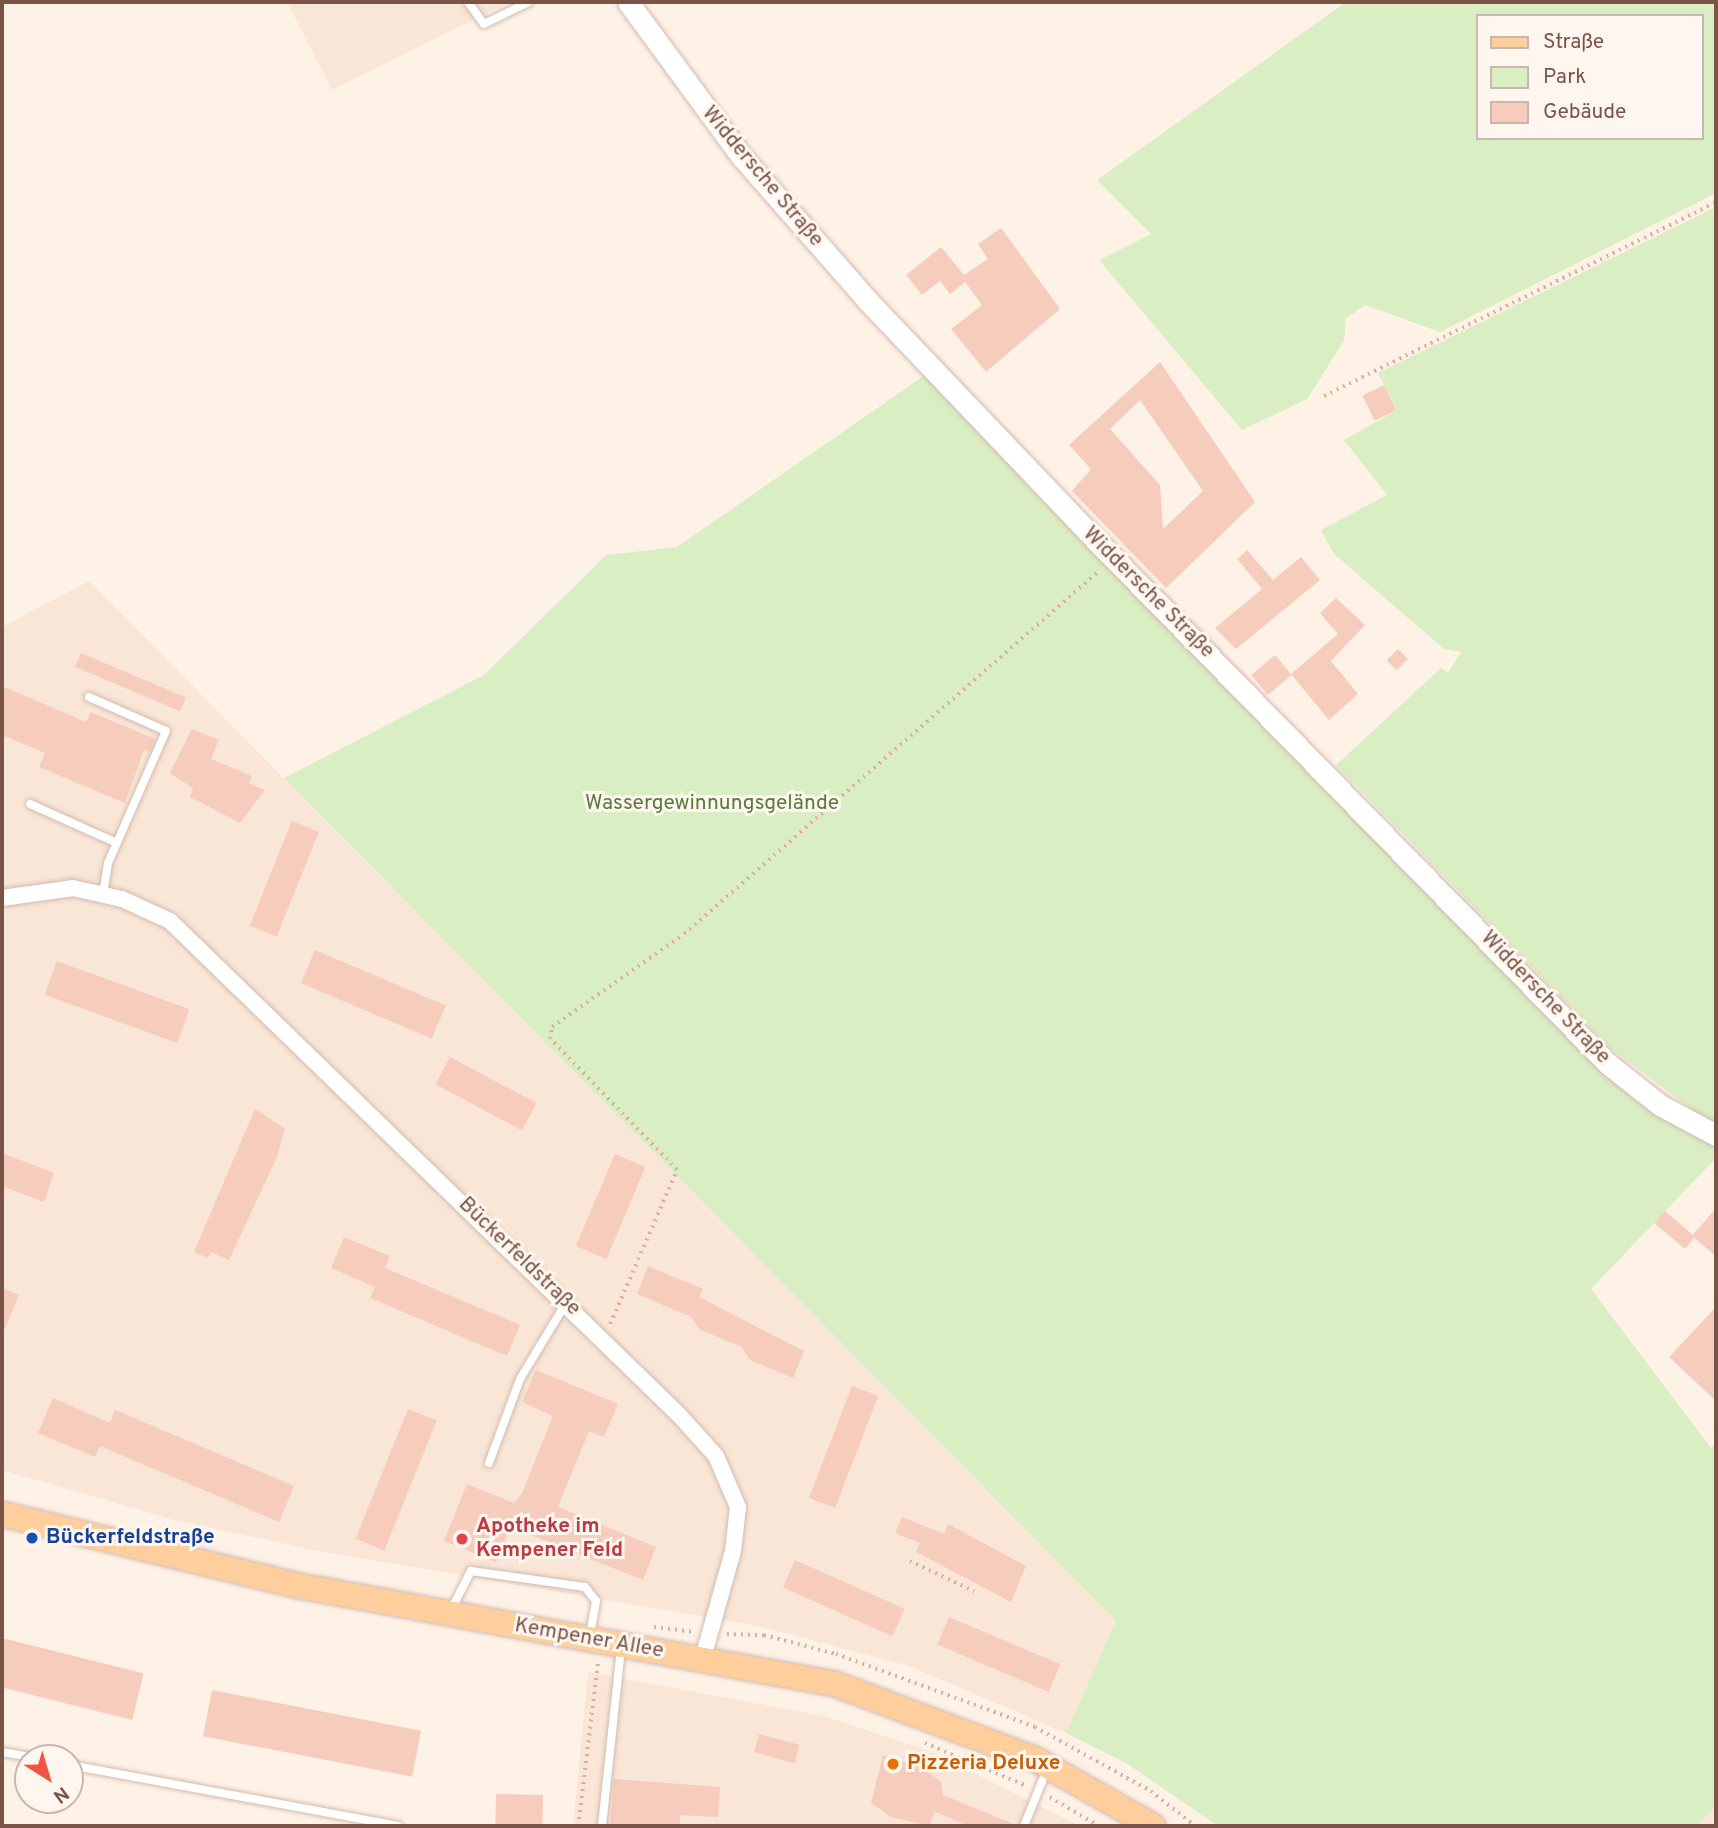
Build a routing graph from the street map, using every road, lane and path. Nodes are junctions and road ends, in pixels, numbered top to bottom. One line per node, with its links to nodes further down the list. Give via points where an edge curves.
1 (467, 2): 2 (lane, via 484,24)
2 (529, 2)
3 (628, 2): 6 (street, Widdersche Straße, via 742,157 868,301)
4 (1716, 202): 5 (path)
5 (1324, 396)
6 (1113, 558): 12 (street, Widdersche Straße, via 1608,1063 1660,1105); 14 (path, via 684,934 552,1027 550,1039 677,1170 615,1318)
7 (89, 698): 9 (lane, via 166,731)
8 (30, 804): 9 (lane)
9 (117, 843): 10 (lane)
10 (103, 895): 11 (street, Bückerfeldstraße, via 73,888); 13 (street, Bückerfeldstraße, via 170,921 214,958)
11 (2, 898)
12 (1716, 1135)
13 (566, 1303): 14 (street, Bückerfeldstraße); 15 (lane, via 520,1379)
14 (598, 1335): 21 (street, Bückerfeldstraße, via 716,1455 738,1507 733,1551)
15 (489, 1463)
16 (2, 1514): 19 (main road, Kempener Allee, via 300,1587)
17 (910, 1561): 18 (path)
18 (974, 1591)
19 (450, 1614): 20 (main road, Kempener Allee); 20 (lane, via 471,1571 585,1587 596,1601)
20 (605, 1641): 21 (main road, Kempener Allee); 25 (path); 26 (lane)
21 (703, 1658): 22 (main road, Kempener Allee, via 835,1684)
22 (1048, 1767): 27 (lane); 28 (main road, Kempener Allee)
23 (84, 1768): 24 (lane)
24 (398, 1826)
25 (578, 1826)
26 (602, 1826)
27 (1024, 1826)
28 (1153, 1826)

